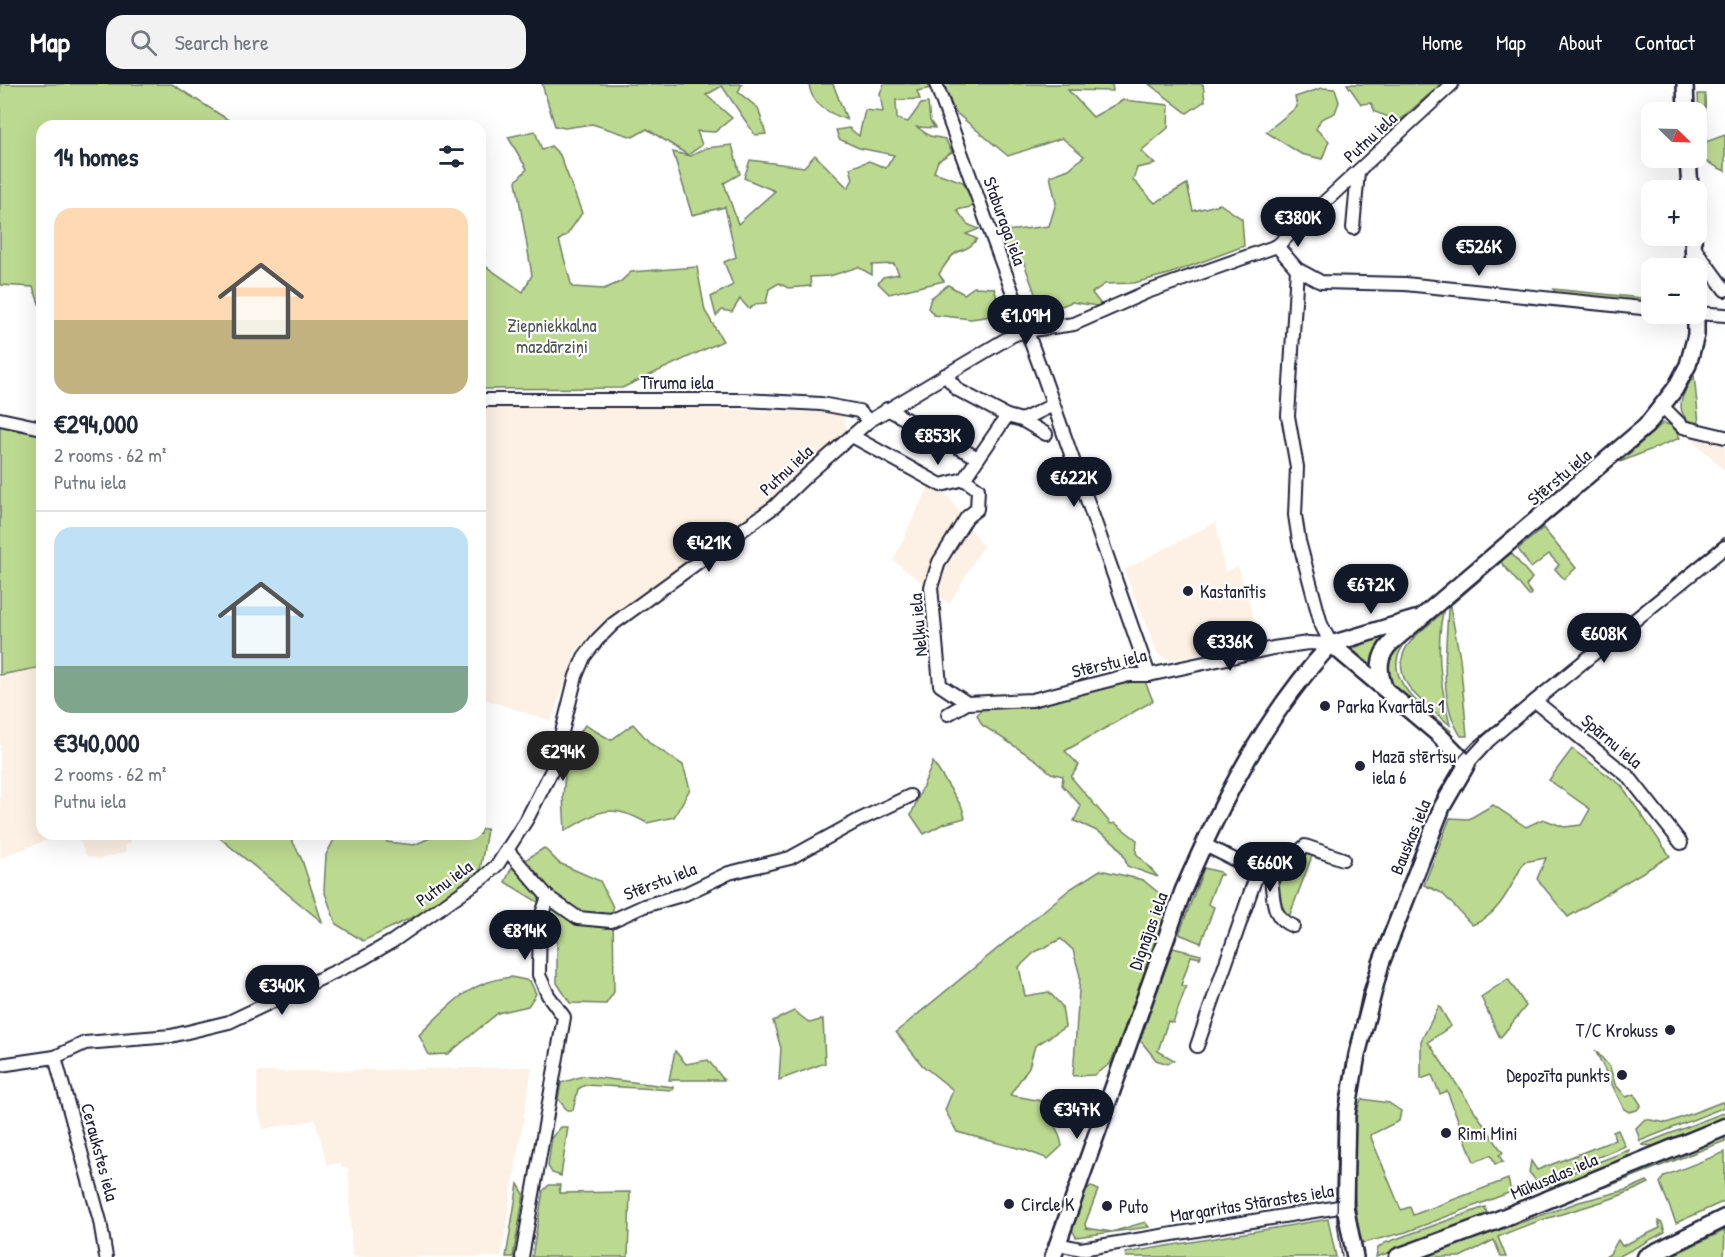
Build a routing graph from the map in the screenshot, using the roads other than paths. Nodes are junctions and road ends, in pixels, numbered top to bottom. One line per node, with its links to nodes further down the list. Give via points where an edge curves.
1 (936, 84): 15 (street, Staburaga iela)
2 (1452, 84): 5 (street, Putnu iela)
3 (1685, 84): 4 (main road)
4 (1686, 102)
5 (1359, 172): 6 (street); 7 (street, Putnu iela)
6 (1353, 228)
7 (1277, 246): 9 (street); 15 (street, Putnu iela, via 1148,292 1074,324)
8 (1696, 246): 10 (street)
9 (1297, 269): 11 (street, via 1321,282 1413,285); 33 (street, via 1288,416 1297,467 1295,514 1299,541)
10 (1725, 290)
11 (1641, 308)
12 (1707, 314): 13 (street)
13 (1725, 315)
14 (1696, 324): 19 (main road, Stērstu iela, via 1688,365)
15 (1026, 331): 16 (street, Putnu iela, via 1012,335); 18 (street, Staburaga iela)
16 (945, 375): 20 (street, Putnu iela); 21 (street, via 958,390)
17 (486, 400): 24 (street, Tīruma iela, via 810,403 845,406 859,411)
18 (1053, 405): 23 (street); 34 (street, Staburaga iela)
19 (1663, 407): 28 (street, via 1683,427); 32 (main road, Stērstu iela, via 1613,457)
20 (887, 409): 24 (street, Putnu iela); 29 (street)
21 (1007, 416): 23 (street); 29 (street)
22 (0, 419): 25 (street)
23 (1022, 420): 26 (street)
24 (869, 421): 27 (street, Putnu iela)
25 (36, 427)
26 (1046, 434)
27 (852, 435): 30 (street, via 941,485); 43 (street, Putnu iela, via 774,507 613,624 597,640 576,675 553,768)
28 (1725, 437)
29 (978, 458): 30 (street)
30 (964, 479): 37 (street, Neļķu iela, via 978,489 980,501 939,562 931,587 940,685)
31 (1725, 547): 36 (street, Bauskas iela)
32 (1420, 617): 33 (main road, Stērstu iela); 35 (main road, Stērstu iela, via 1383,653 1379,666)
33 (1331, 644): 34 (street, Stērstu iela, via 1273,648); 35 (main road); 42 (main road, Dignājas iela, via 1275,713 1232,783)
34 (1149, 675): 37 (street, Stērstu iela, via 1129,675 1032,700)
35 (1384, 687): 39 (main road)
36 (1535, 701): 39 (street, Bauskas iela); 41 (street, Spārnu iela, via 1629,777)
37 (967, 703): 38 (street, Stērstu iela)
38 (948, 714)
39 (1467, 764): 53 (main road, Bauskas iela, via 1442,807 1371,998 1349,1094)
40 (910, 796): 47 (street, Stērstu iela, via 798,855 729,873 686,894 611,921 578,918)
41 (1681, 843)
42 (1203, 844): 45 (street); 55 (main road, Dignājas iela)
43 (507, 850): 47 (street, Stērstu iela); 50 (street, Putnu iela, via 484,877 393,941 251,1014 202,1031 85,1043)
44 (1343, 859): 46 (street, via 1305,846)
45 (1258, 871): 46 (street); 49 (street)
46 (1271, 879): 48 (street, via 1278,917)
47 (548, 897): 57 (street, via 540,919 539,975 564,1017)
48 (1293, 926)
49 (1197, 1046)
50 (55, 1057): 51 (street, Putnu iela); 56 (street, Ceraukstes iela, via 100,1221)
51 (0, 1065)
52 (1725, 1127): 59 (highway, Mūkusalas iela)
53 (1346, 1206): 55 (street, Margaritas Stārastes iela); 58 (main road, Bauskas iela)
54 (1725, 1218): 60 (highway)
55 (1055, 1250)
56 (106, 1257)
57 (522, 1257)
58 (1355, 1257)
59 (1398, 1257)
60 (1646, 1257)

